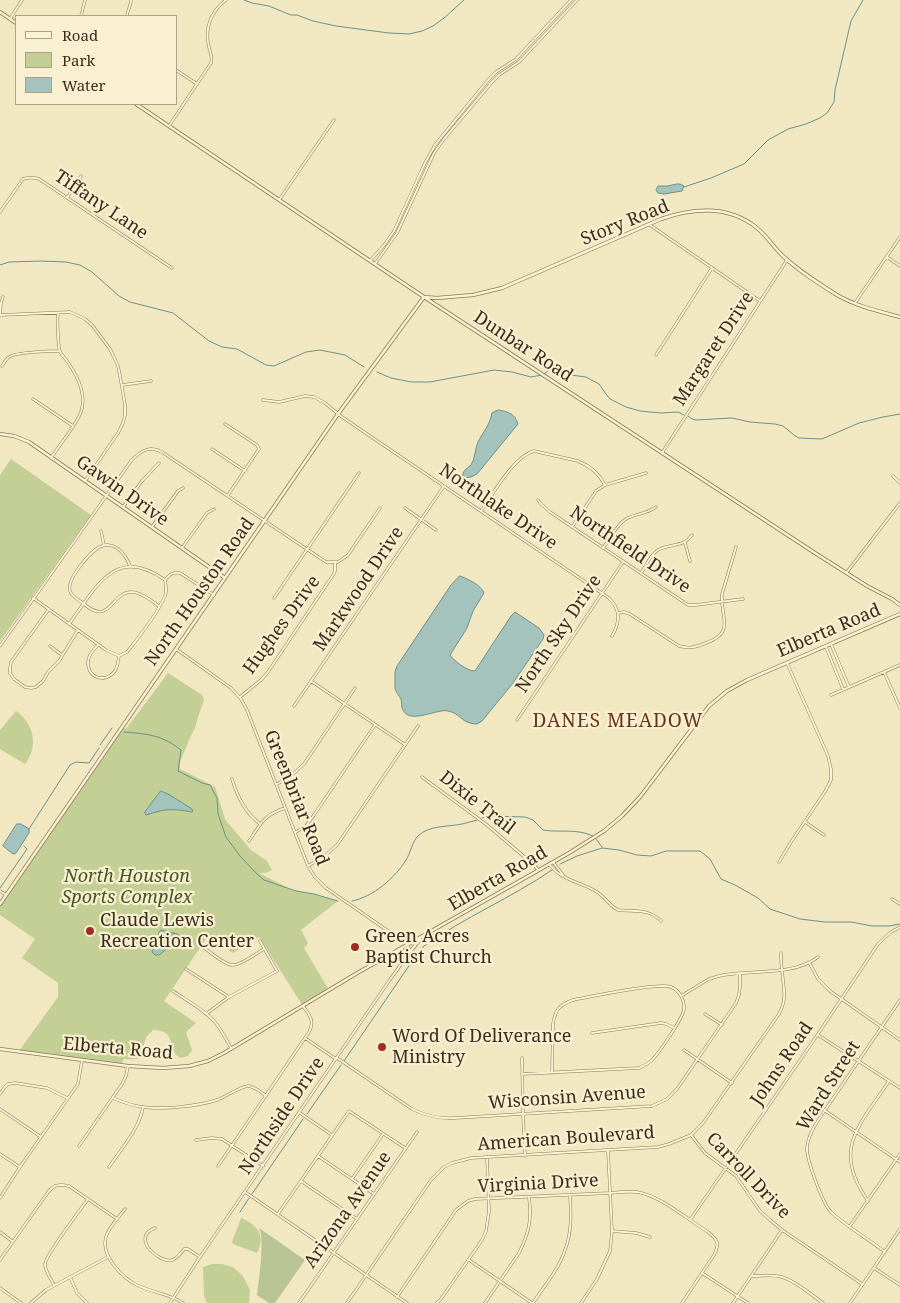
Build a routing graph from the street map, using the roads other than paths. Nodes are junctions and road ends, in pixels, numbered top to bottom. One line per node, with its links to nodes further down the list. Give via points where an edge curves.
1 (22, 0): 10 (street)
2 (85, 0): 8 (street)
3 (131, 0): 9 (street)
4 (226, 0): 13 (street, via 210,20 207,40 212,60)
5 (571, 0): 15 (street, via 516,59 492,76)
6 (577, 0): 17 (street, via 519,62 495,78)
7 (0, 12): 10 (street)
8 (81, 15)
9 (127, 15)
10 (10, 19): 11 (street)
11 (15, 22)
12 (178, 71): 13 (street)
13 (197, 84): 18 (street)
14 (138, 105): 18 (street, Dunbar Road)
15 (456, 119): 17 (street); 29 (street, via 431,151 394,231)
16 (334, 120): 21 (street)
17 (459, 122): 30 (street, via 434,153 397,233)
18 (169, 126): 21 (street, Dunbar Road)
19 (81, 176): 20 (street)
20 (67, 198): 23 (street, Tiffany Lane, via 39,179 29,177 23,179); 32 (street, Tiffany Lane)
21 (279, 200): 29 (street, Dunbar Road)
22 (0, 202): 23 (street)
23 (4, 205): 24 (street, Tiffany Lane)
24 (0, 212)
25 (650, 225): 28 (street, Story Road, via 696,211 731,213 757,228); 33 (street); 35 (street, Story Road, via 502,288 473,294)
26 (900, 237): 27 (street)
27 (886, 257): 31 (street); 37 (street)
28 (787, 260): 36 (street, Margaret Drive); 37 (street, Story Road)
29 (370, 261): 30 (street, Dunbar Road)
30 (375, 264): 35 (street, Dunbar Road)
31 (900, 266)
32 (172, 268)
33 (712, 268): 36 (street); 42 (street)
34 (3, 297): 39 (street)
35 (424, 297): 48 (street, North Houston Road); 53 (street, Dunbar Road)
36 (760, 301): 53 (street, Margaret Drive)
37 (854, 304): 40 (street, Story Road)
38 (58, 312): 39 (street); 41 (street); 45 (street, via 70,312 92,325 110,349)
39 (0, 314)
40 (900, 317)
41 (60, 352): 43 (street, via 14,355 8,357); 50 (street, via 74,370 82,392 81,411)
42 (656, 355)
43 (2, 366)
44 (152, 381): 45 (street)
45 (122, 385): 60 (street, via 123,423)
46 (33, 399): 50 (street)
47 (263, 400): 48 (street, Northlake Drive, via 279,402 314,397)
48 (338, 414): 63 (street, Northlake Drive); 76 (street, North Houston Road)
49 (225, 424): 56 (street, via 259,449)
50 (73, 426): 54 (street)
51 (0, 434): 54 (street, Gawin Drive, via 22,438)
52 (212, 449): 56 (street)
53 (662, 452): 92 (street, Dunbar Road)
54 (51, 458): 60 (street, Gawin Drive)
55 (159, 463): 70 (street)
56 (245, 471): 66 (street)
57 (359, 473): 87 (street)
58 (646, 473): 62 (street)
59 (893, 476): 61 (street)
60 (85, 481): 65 (street, Gawin Drive)
61 (900, 483)
62 (605, 485): 74 (street, via 598,474 584,463 534,450 515,464); 77 (street, via 596,491)
63 (444, 486): 74 (street, Northlake Drive); 75 (street, Markwood Drive)
64 (183, 488): 78 (street)
65 (106, 496): 66 (street, via 138,453 157,449); 70 (street, Gawin Drive); 98 (street)
66 (228, 496): 76 (street)
67 (538, 500): 77 (street, Northfield Drive)
68 (900, 503): 92 (street)
69 (656, 507): 86 (street, via 624,521)
70 (123, 508): 78 (street, Gawin Drive)
71 (380, 508): 89 (street, via 348,554)
72 (404, 508): 75 (street)
73 (214, 509): 85 (street, via 207,513)
74 (481, 511): 96 (street, Northlake Drive)
75 (421, 519): 79 (street); 122 (street, Markwood Drive)
76 (265, 521): 87 (street); 94 (street, North Houston Road)
77 (572, 526): 86 (street, Northfield Drive)
78 (152, 527): 85 (street, Gawin Drive)
79 (436, 530)
80 (101, 531): 83 (street)
81 (692, 535): 82 (street)
82 (684, 543): 88 (street); 93 (street, via 659,550)
83 (104, 545): 91 (street, via 112,545 124,553); 102 (street, via 88,556 72,579 70,592)
84 (736, 547): 101 (street)
85 (182, 548): 94 (street, Gawin Drive)
86 (603, 548): 90 (street, Northfield Drive)
87 (307, 549): 89 (street, via 326,562); 99 (street)
88 (690, 561)
89 (335, 562): 127 (street, Hughes Drive, via 334,575 268,672)
90 (623, 562): 93 (street, Northfield Drive); 96 (street, North Sky Drive)
91 (130, 566): 95 (street, via 146,569); 102 (street, via 108,575)
92 (846, 573): 103 (street, Dunbar Road)
93 (641, 574): 101 (street, Northfield Drive, via 688,605)
94 (225, 578): 97 (street, North Houston Road)
95 (165, 580): 97 (street, via 170,574 180,573); 104 (street, via 166,596)
96 (602, 593): 106 (street, Northlake Drive, via 612,601); 131 (street, North Sky Drive)
97 (214, 595): 116 (street, North Houston Road)
98 (33, 598): 105 (street); 113 (street)
99 (274, 598)
100 (743, 599): 101 (street, Northfield Drive)
101 (722, 601): 106 (street, via 724,629 712,641 695,648 679,646 630,614)
102 (84, 604): 104 (street, via 96,612 103,611 120,596 134,592); 108 (street)
103 (900, 605)
104 (160, 606): 118 (street, via 127,652)
105 (49, 609): 108 (street); 117 (street, via 14,658 10,673 24,687 36,687)
106 (618, 613): 110 (street, via 617,628)
107 (900, 614): 112 (street, Elberta Road)
108 (69, 624): 109 (street)
109 (78, 630): 111 (street); 117 (street)
110 (612, 636)
111 (98, 644): 118 (street); 118 (street, via 88,661 95,676 110,676)
112 (831, 644): 115 (street, Elberta Road); 123 (street)
113 (0, 646)
114 (50, 646): 117 (street)
115 (826, 647): 119 (street, Elberta Road); 125 (street)
116 (176, 649): 127 (street, Greenbriar Road); 151 (street, North Houston Road)
117 (62, 655)
118 (119, 656)
119 (787, 663): 139 (street, via 831,769 831,780 826,790); 144 (street, Elberta Road, via 747,680 716,700 632,806 604,831)
120 (900, 665): 121 (street)
121 (884, 672): 123 (street); 130 (street)
122 (311, 681): 128 (street); 129 (street, Markwood Drive)
123 (849, 687): 125 (street)
124 (355, 688): 128 (street)
125 (843, 690): 126 (street)
126 (831, 695)
127 (240, 697): 137 (street, Greenbriar Road)
128 (344, 704): 132 (street); 137 (street, via 304,764)
129 (294, 706)
130 (900, 708)
131 (517, 720)
132 (375, 725): 134 (street); 141 (street, via 306,826)
133 (418, 726): 134 (street)
134 (405, 745): 147 (street, via 336,845)
135 (422, 777): 148 (street, Dixie Trail, via 487,825)
136 (232, 779): 140 (street, via 245,809)
137 (277, 785): 138 (street, Greenbriar Road)
138 (285, 808): 140 (street, via 270,814); 141 (street, Greenbriar Road)
139 (804, 822): 142 (street); 145 (street)
140 (260, 824): 143 (street)
141 (296, 832): 147 (street, Greenbriar Road)
142 (824, 835)
143 (249, 841)
144 (553, 862): 146 (street, Elberta Road); 149 (street)
145 (779, 862)
146 (549, 864): 148 (street, Elberta Road); 149 (street)
147 (308, 866): 159 (street, Greenbriar Road, via 326,888)
148 (538, 870): 157 (street, Elberta Road)
149 (562, 875): 155 (street, via 596,890 618,910 648,912)
150 (0, 891): 151 (street)
151 (6, 895): 153 (street, North Houston Road)
152 (892, 899): 154 (street)
153 (0, 904)
154 (900, 904)
155 (661, 921)
156 (900, 928): 174 (street, Johns Road, via 878,944)
157 (421, 937): 159 (street, Elberta Road); 163 (street)
158 (260, 941): 161 (street)
159 (407, 944): 162 (street, Elberta Road); 163 (street)
160 (204, 948): 161 (street, via 233,965)
161 (264, 949): 173 (street, via 277,971)
162 (399, 949): 166 (street); 176 (street, Elberta Road)
163 (410, 952): 166 (street, Northside Drive)
164 (781, 953): 169 (street, American Boulevard)
165 (818, 957): 167 (street)
166 (406, 959): 190 (street, Northside Drive)
167 (810, 964): 169 (street); 174 (street, via 821,983)
168 (186, 969): 173 (street)
169 (782, 970): 170 (street); 198 (street, American Boulevard, via 784,1005)
170 (740, 974): 172 (street, via 709,979); 179 (street, Wisconsin Avenue, via 739,995)
171 (173, 990): 177 (street)
172 (681, 996): 180 (street, via 684,1008); 195 (street, via 672,987 655,986 573,1000 562,1005 554,1016)
173 (229, 997): 177 (street)
174 (841, 999): 181 (street); 183 (street, Johns Road)
175 (900, 1000): 181 (street, Ward Street)
176 (303, 1006): 184 (street, via 312,1018 312,1026); 186 (street, Elberta Road)
177 (206, 1014): 186 (street)
178 (705, 1014): 179 (street)
179 (722, 1025): 192 (street, Wisconsin Avenue)
180 (674, 1028): 182 (street, via 661,1023); 195 (street, via 652,1059 639,1068)
181 (881, 1028): 185 (street); 193 (street, Ward Street)
182 (592, 1033)
183 (818, 1034): 193 (street); 231 (street, Johns Road)
184 (305, 1038): 190 (street, Wisconsin Avenue); 201 (street)
185 (900, 1040)
186 (231, 1048): 194 (street, Elberta Road, via 208,1061 178,1068)
187 (0, 1049): 191 (street, Elberta Road)
188 (684, 1050): 192 (street)
189 (522, 1058): 196 (street)
190 (336, 1059): 207 (street, Northside Drive); 208 (street, Wisconsin Avenue, via 427,1116)
191 (82, 1060): 194 (street, Elberta Road); 203 (street, via 78,1084)
192 (698, 1060): 198 (street); 208 (street, Wisconsin Avenue, via 672,1096 652,1106)
193 (858, 1061): 197 (street); 206 (street, Ward Street)
194 (128, 1066): 202 (street)
195 (552, 1073): 196 (street)
196 (522, 1074): 208 (street)
197 (889, 1081): 199 (street); 209 (street)
198 (732, 1083): 213 (street, American Boulevard, via 703,1124)
199 (900, 1088)
200 (0, 1094): 203 (street, via 8,1084 15,1083 47,1088)
201 (266, 1096): 204 (street, via 249,1086 214,1101 174,1107); 216 (street)
202 (113, 1098): 204 (street); 217 (street)
203 (68, 1099): 214 (street)
204 (143, 1107): 230 (street, via 138,1123)
205 (0, 1109): 214 (street)
206 (824, 1110): 209 (street); 248 (street, Ward Street, via 812,1130 806,1150 826,1205)
207 (300, 1113): 212 (street); 228 (street, Northside Drive)
208 (523, 1114): 223 (street)
209 (856, 1131): 225 (street); 242 (street, via 851,1144 851,1164)
210 (417, 1132): 218 (street, Arizona Avenue)
211 (383, 1134): 212 (street, via 350,1110); 218 (street); 232 (street)
212 (332, 1135): 222 (street)
213 (691, 1135): 219 (street, American Boulevard, via 658,1147); 231 (street, Carroll Drive, via 705,1153)
214 (41, 1137): 229 (street)
215 (196, 1140): 216 (street, via 217,1138)
216 (232, 1145): 227 (street); 228 (street)
217 (79, 1146)
218 (406, 1149): 236 (street, Arizona Avenue)
219 (608, 1151): 223 (street, American Boulevard); 235 (street)
220 (0, 1154): 229 (street)
221 (900, 1154): 225 (street)
222 (318, 1156): 232 (street); 233 (street)
223 (525, 1156): 224 (street, American Boulevard)
224 (487, 1157): 241 (street); 264 (street, American Boulevard, via 461,1160 437,1173)
225 (896, 1159): 226 (street); 242 (street)
226 (900, 1162)
227 (218, 1166)
228 (263, 1166): 234 (street, Northside Drive)
229 (20, 1167): 239 (street)
230 (109, 1167)
231 (725, 1169): 247 (street, Johns Road); 251 (street, Carroll Drive, via 736,1176 760,1211)
232 (352, 1179): 236 (street)
233 (301, 1181): 244 (street); 246 (street)
234 (245, 1192): 244 (street); 259 (street, Northside Drive)
235 (610, 1193): 237 (street, Virginia Drive); 247 (street, Virginia Drive, via 626,1191 650,1195); 252 (street)
236 (374, 1194): 246 (street, Arizona Avenue)
237 (570, 1194): 238 (street, Virginia Drive); 285 (street, via 570,1231 565,1250)
238 (529, 1197): 241 (street, Virginia Drive); 267 (street, via 531,1212 527,1236)
239 (0, 1198)
240 (88, 1199): 245 (street); 255 (street, via 69,1186 51,1187); 269 (street, via 45,1262)
241 (488, 1199): 261 (street, via 486,1231); 274 (street, Virginia Drive, via 468,1201 456,1210)
242 (868, 1201): 248 (street)
243 (125, 1209): 245 (street)
244 (278, 1214): 257 (street)
245 (117, 1219): 258 (street, via 105,1239)
246 (356, 1219): 257 (street, Arizona Avenue)
247 (690, 1220): 263 (street, Virginia Drive, via 717,1242 718,1247)
248 (850, 1226): 256 (street, Ward Street)
249 (155, 1228): 259 (street, via 146,1235 148,1249 152,1252 173,1260 188,1249)
250 (900, 1229): 256 (street)
251 (782, 1230): 265 (street); 268 (street, Carroll Drive)
252 (612, 1231): 254 (street); 286 (street, via 606,1262)
253 (0, 1232): 255 (street)
254 (650, 1237)
255 (13, 1241): 260 (street)
256 (884, 1252): 262 (street)
257 (334, 1253): 264 (street); 280 (street, Arizona Avenue)
258 (108, 1256): 266 (street); 273 (street, via 119,1272 132,1282)
259 (200, 1257): 273 (street, Northside Drive)
260 (0, 1260)
261 (469, 1260): 267 (street); 283 (street)
262 (874, 1268): 268 (street); 270 (street)
263 (702, 1273): 272 (street); 287 (street)
264 (366, 1275): 274 (street); 281 (street, American Boulevard)
265 (752, 1276): 272 (street); 290 (street, via 787,1279)
266 (70, 1277): 269 (street); 277 (street)
267 (500, 1282): 284 (street); 285 (street)
268 (862, 1284): 291 (street)
269 (54, 1285): 276 (street)
270 (900, 1285)
271 (0, 1288): 275 (street)
272 (738, 1296): 288 (street); 289 (street)
273 (174, 1297): 278 (street, Northside Drive); 279 (street)
274 (397, 1297): 282 (street)
275 (21, 1303)
276 (31, 1303)
277 (87, 1303)
278 (170, 1303)
279 (183, 1303)
280 (299, 1303)
281 (348, 1303)
282 (407, 1303)
283 (437, 1303)
284 (485, 1303)
285 (532, 1303)
286 (581, 1303)
287 (682, 1303)
288 (733, 1303)
289 (748, 1303)
290 (823, 1303)
291 (850, 1303)

